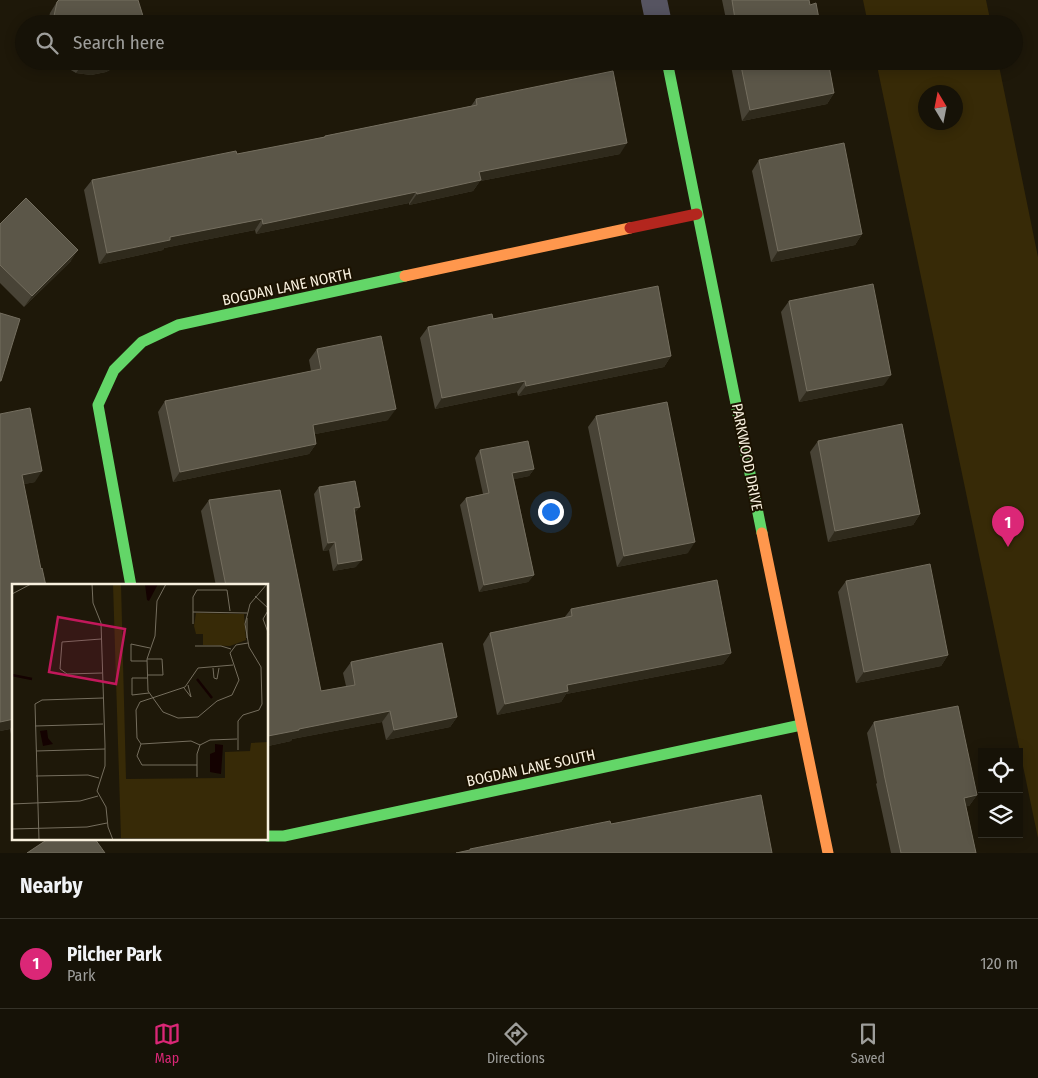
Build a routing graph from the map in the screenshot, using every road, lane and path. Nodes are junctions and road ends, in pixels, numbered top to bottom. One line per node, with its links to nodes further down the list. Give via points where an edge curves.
1 (654, 0): 2 (street)
2 (657, 15)
3 (669, 70): 4 (street, PARKWOOD DRIVE)
4 (697, 214): 5 (street, BOGDAN LANE NORTH, via 178,325 142,342 114,370 98,405); 6 (street, PARKWOOD DRIVE)
5 (131, 584)
6 (801, 726): 7 (street, BOGDAN LANE SOUTH, via 294,834); 8 (street, PARKWOOD DRIVE)
7 (269, 836)
8 (828, 853)

